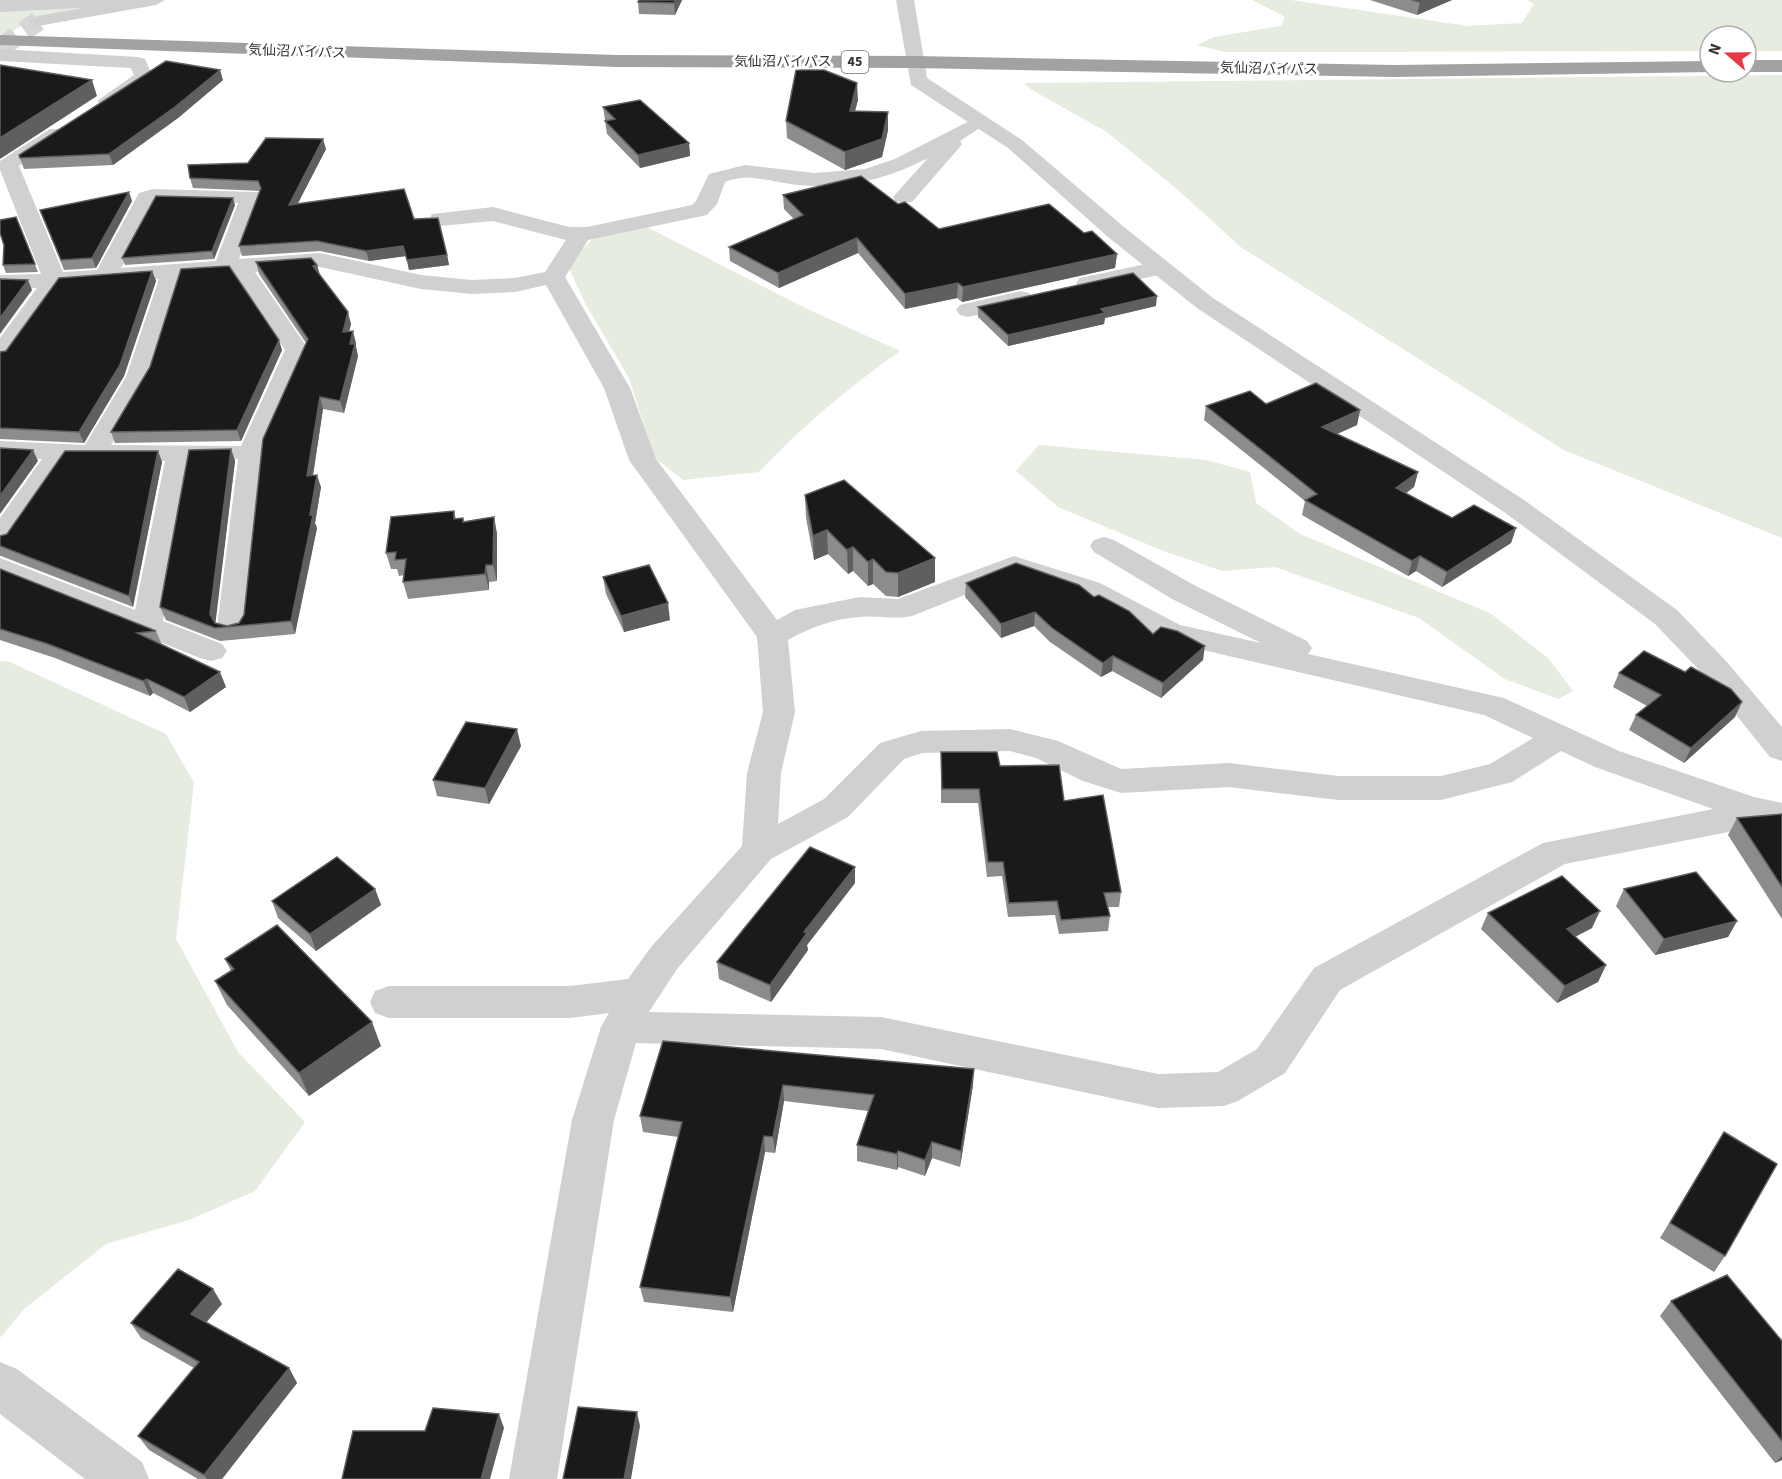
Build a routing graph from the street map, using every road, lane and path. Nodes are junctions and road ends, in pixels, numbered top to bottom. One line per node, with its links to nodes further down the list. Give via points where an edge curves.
1 (43, 0): 5 (lane)
2 (138, 0): 6 (street)
3 (156, 0): 7 (street)
4 (905, 0): 10 (street)
5 (0, 1)
6 (0, 7)
7 (38, 21)
8 (0, 40): 10 (highway, 気仙沼バイパス / 45, via 617,61)
9 (0, 55): 16 (street, via 138,63 144,77)
10 (915, 62): 13 (highway, 気仙沼バイパス / 45, via 1394,71); 14 (street, via 918,81)
11 (1758, 66): 12 (highway)
12 (1782, 66)
13 (1698, 67)
14 (971, 126): 17 (street); 19 (street, via 884,171 823,180 752,170 726,173 716,178 706,204 699,210); 21 (street, via 1015,144)
15 (0, 149): 16 (street)
16 (28, 152): 25 (street, via 8,165)
17 (904, 197)
18 (440, 219): 19 (street, via 493,214)
19 (580, 234): 24 (street)
20 (232, 267): 22 (street); 23 (street, via 250,196 153,195 147,198); 24 (street, via 320,260 421,282 472,287 514,285); 30 (street, via 297,350)
21 (1160, 267): 27 (street); 43 (street, via 1205,303 1514,506 1666,617 1715,668)
22 (174, 270): 23 (street); 32 (street, via 139,377)
23 (105, 276): 25 (street)
24 (553, 277): 39 (street, via 617,388 644,460)
25 (55, 280): 26 (street); 28 (street)
26 (0, 282)
27 (968, 310)
28 (0, 355)
29 (0, 449): 31 (street)
30 (252, 451): 33 (street); 38 (street)
31 (60, 452): 32 (street); 34 (street)
32 (93, 453): 33 (street)
33 (180, 453): 37 (street)
34 (0, 538)
35 (1104, 546): 41 (street, via 1183,592)
36 (0, 567): 37 (street)
37 (147, 626): 40 (street)
38 (232, 627)
39 (772, 636): 41 (street, via 806,617 860,607 901,609 1014,565 1089,590 1171,633); 45 (street, via 779,712 764,773)
40 (211, 651)
41 (1343, 672): 42 (street, via 1493,706)
42 (1559, 737): 44 (street, via 1606,759); 45 (street, via 1500,774 1441,788 1338,788 1229,775 1121,781 1046,749 1010,740 921,742 892,751 836,808)
43 (1782, 749)
44 (1774, 814): 48 (street, via 1556,852 1328,979 1271,1061 1224,1089 1158,1091 881,1033)
45 (759, 850): 46 (street, via 664,958)
46 (639, 993): 47 (street, via 570,1002); 48 (street)
47 (389, 1002)
48 (621, 1027): 51 (street, via 593,1120)
49 (0, 1385): 50 (street)
50 (125, 1479)
51 (533, 1479)

